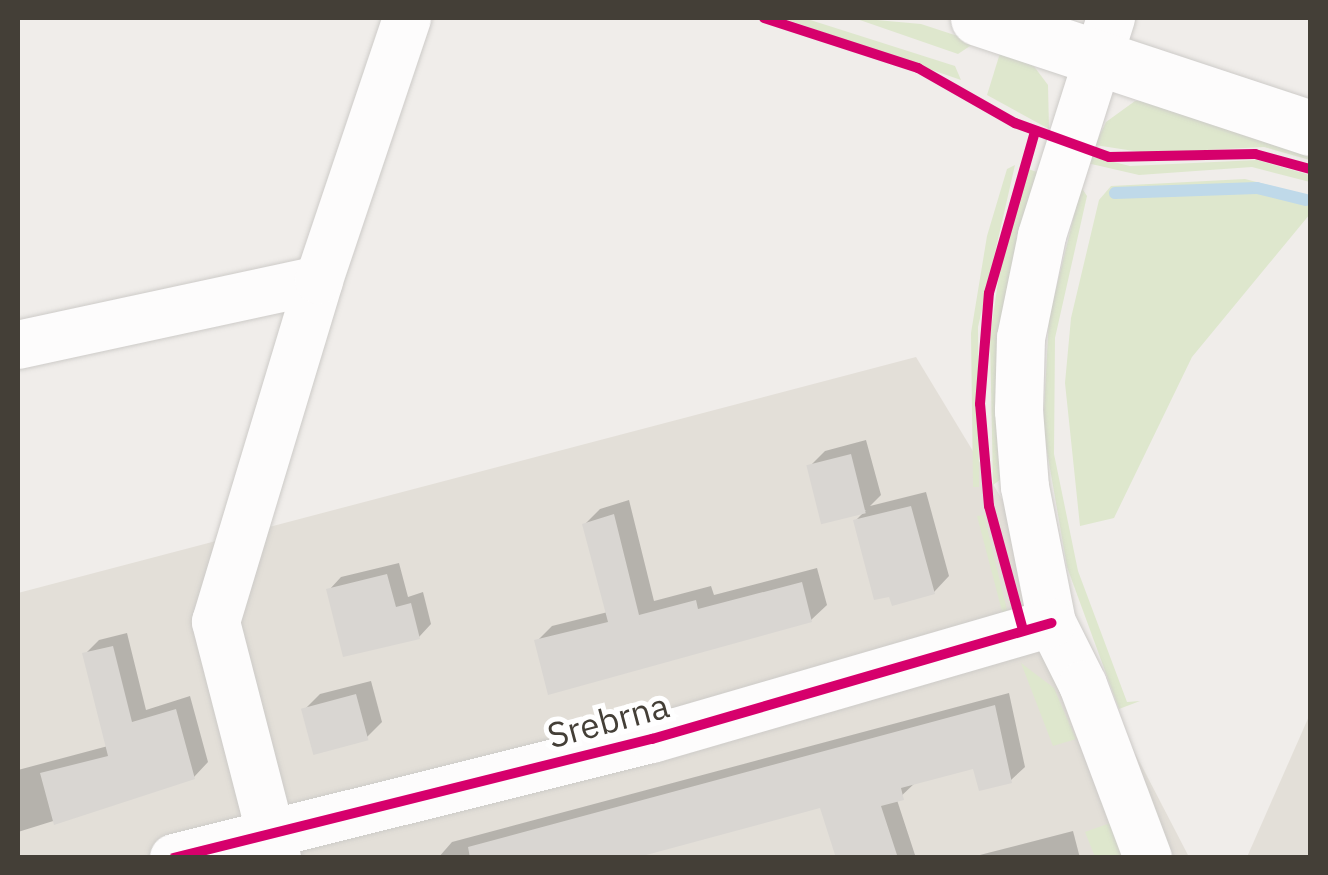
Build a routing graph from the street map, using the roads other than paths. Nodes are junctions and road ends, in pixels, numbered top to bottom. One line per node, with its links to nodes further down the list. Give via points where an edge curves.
1 (407, 18): 5 (street)
2 (978, 18): 3 (street)
3 (1104, 38): 4 (street); 7 (street, via 1042,236 1021,338 1025,486)
4 (1310, 128)
5 (319, 280): 6 (street); 8 (street, via 216,622)
6 (18, 346)
7 (1052, 623): 8 (street, Srebrna); 10 (street, via 1083,685)
8 (273, 846): 9 (street, Srebrna)
9 (174, 858)
10 (1148, 858)

